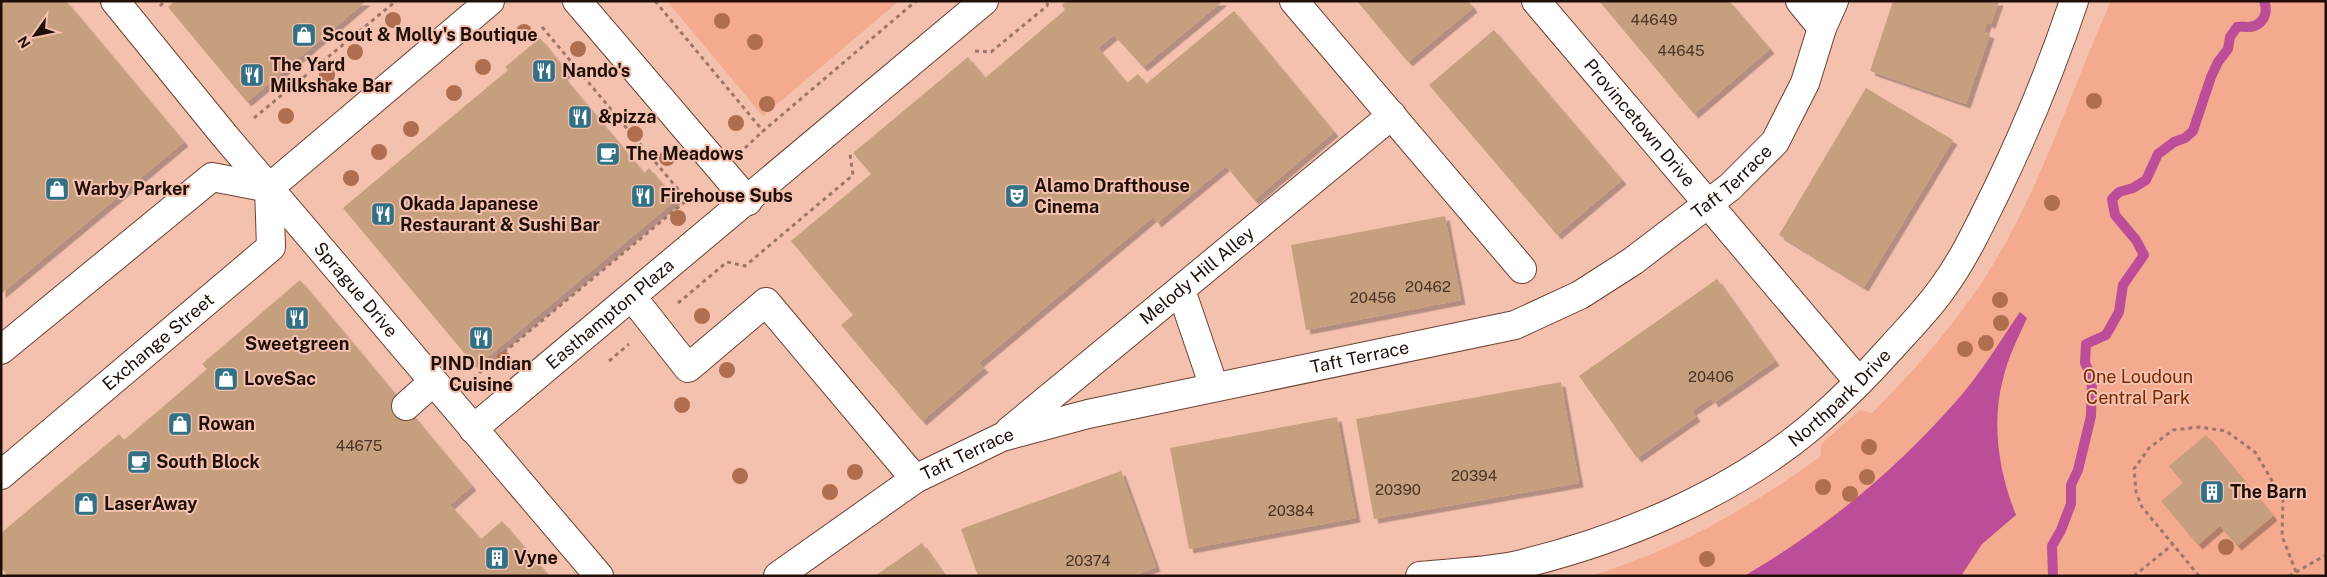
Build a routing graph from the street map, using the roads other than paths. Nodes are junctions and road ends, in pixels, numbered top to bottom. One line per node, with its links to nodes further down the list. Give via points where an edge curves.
1 (490, 1): 12 (street)
2 (577, 1): 13 (street)
3 (984, 1): 13 (street, Easthampton Plaza)
4 (1294, 1): 11 (street)
5 (1536, 1): 14 (street, Provincetown Drive)
6 (1800, 1): 10 (street)
7 (1834, 1): 10 (street, Taft Terrace)
8 (2074, 1): 20 (street, Northpark Drive, via 2052,66 1970,246 1944,287)
9 (116, 2): 12 (street, Sprague Drive)
10 (1822, 28): 14 (street, Taft Terrace, via 1805,83 1775,142 1730,187)
11 (1392, 115): 15 (street); 16 (street, Melody Hill Alley)
12 (270, 188): 18 (street, via 212,177); 19 (street, Sprague Drive); 25 (street, Exchange Street, via 271,246)
13 (748, 201): 17 (street, Easthampton Plaza)
14 (1706, 204): 20 (street, Provincetown Drive); 21 (street, Taft Terrace, via 1633,261 1580,296 1515,325)
15 (1522, 269)
16 (1181, 290): 21 (street); 24 (street, Melody Hill Alley)
17 (632, 297): 23 (street, Easthampton Plaza); 26 (street, via 688,368 766,302)
18 (1, 350)
19 (433, 382): 22 (street); 23 (street, Sprague Drive)
20 (1859, 382): 29 (street, Northpark Drive, via 1810,427 1760,463 1699,499 1644,524 1520,564)
21 (1214, 387): 24 (street, Taft Terrace, via 1088,414)
22 (406, 406)
23 (473, 429): 27 (street, Sprague Drive)
24 (1002, 437): 26 (street, Taft Terrace)
25 (1, 475)
26 (915, 479): 28 (street, Taft Terrace)
27 (599, 576)
28 (778, 576)
29 (1420, 576)

